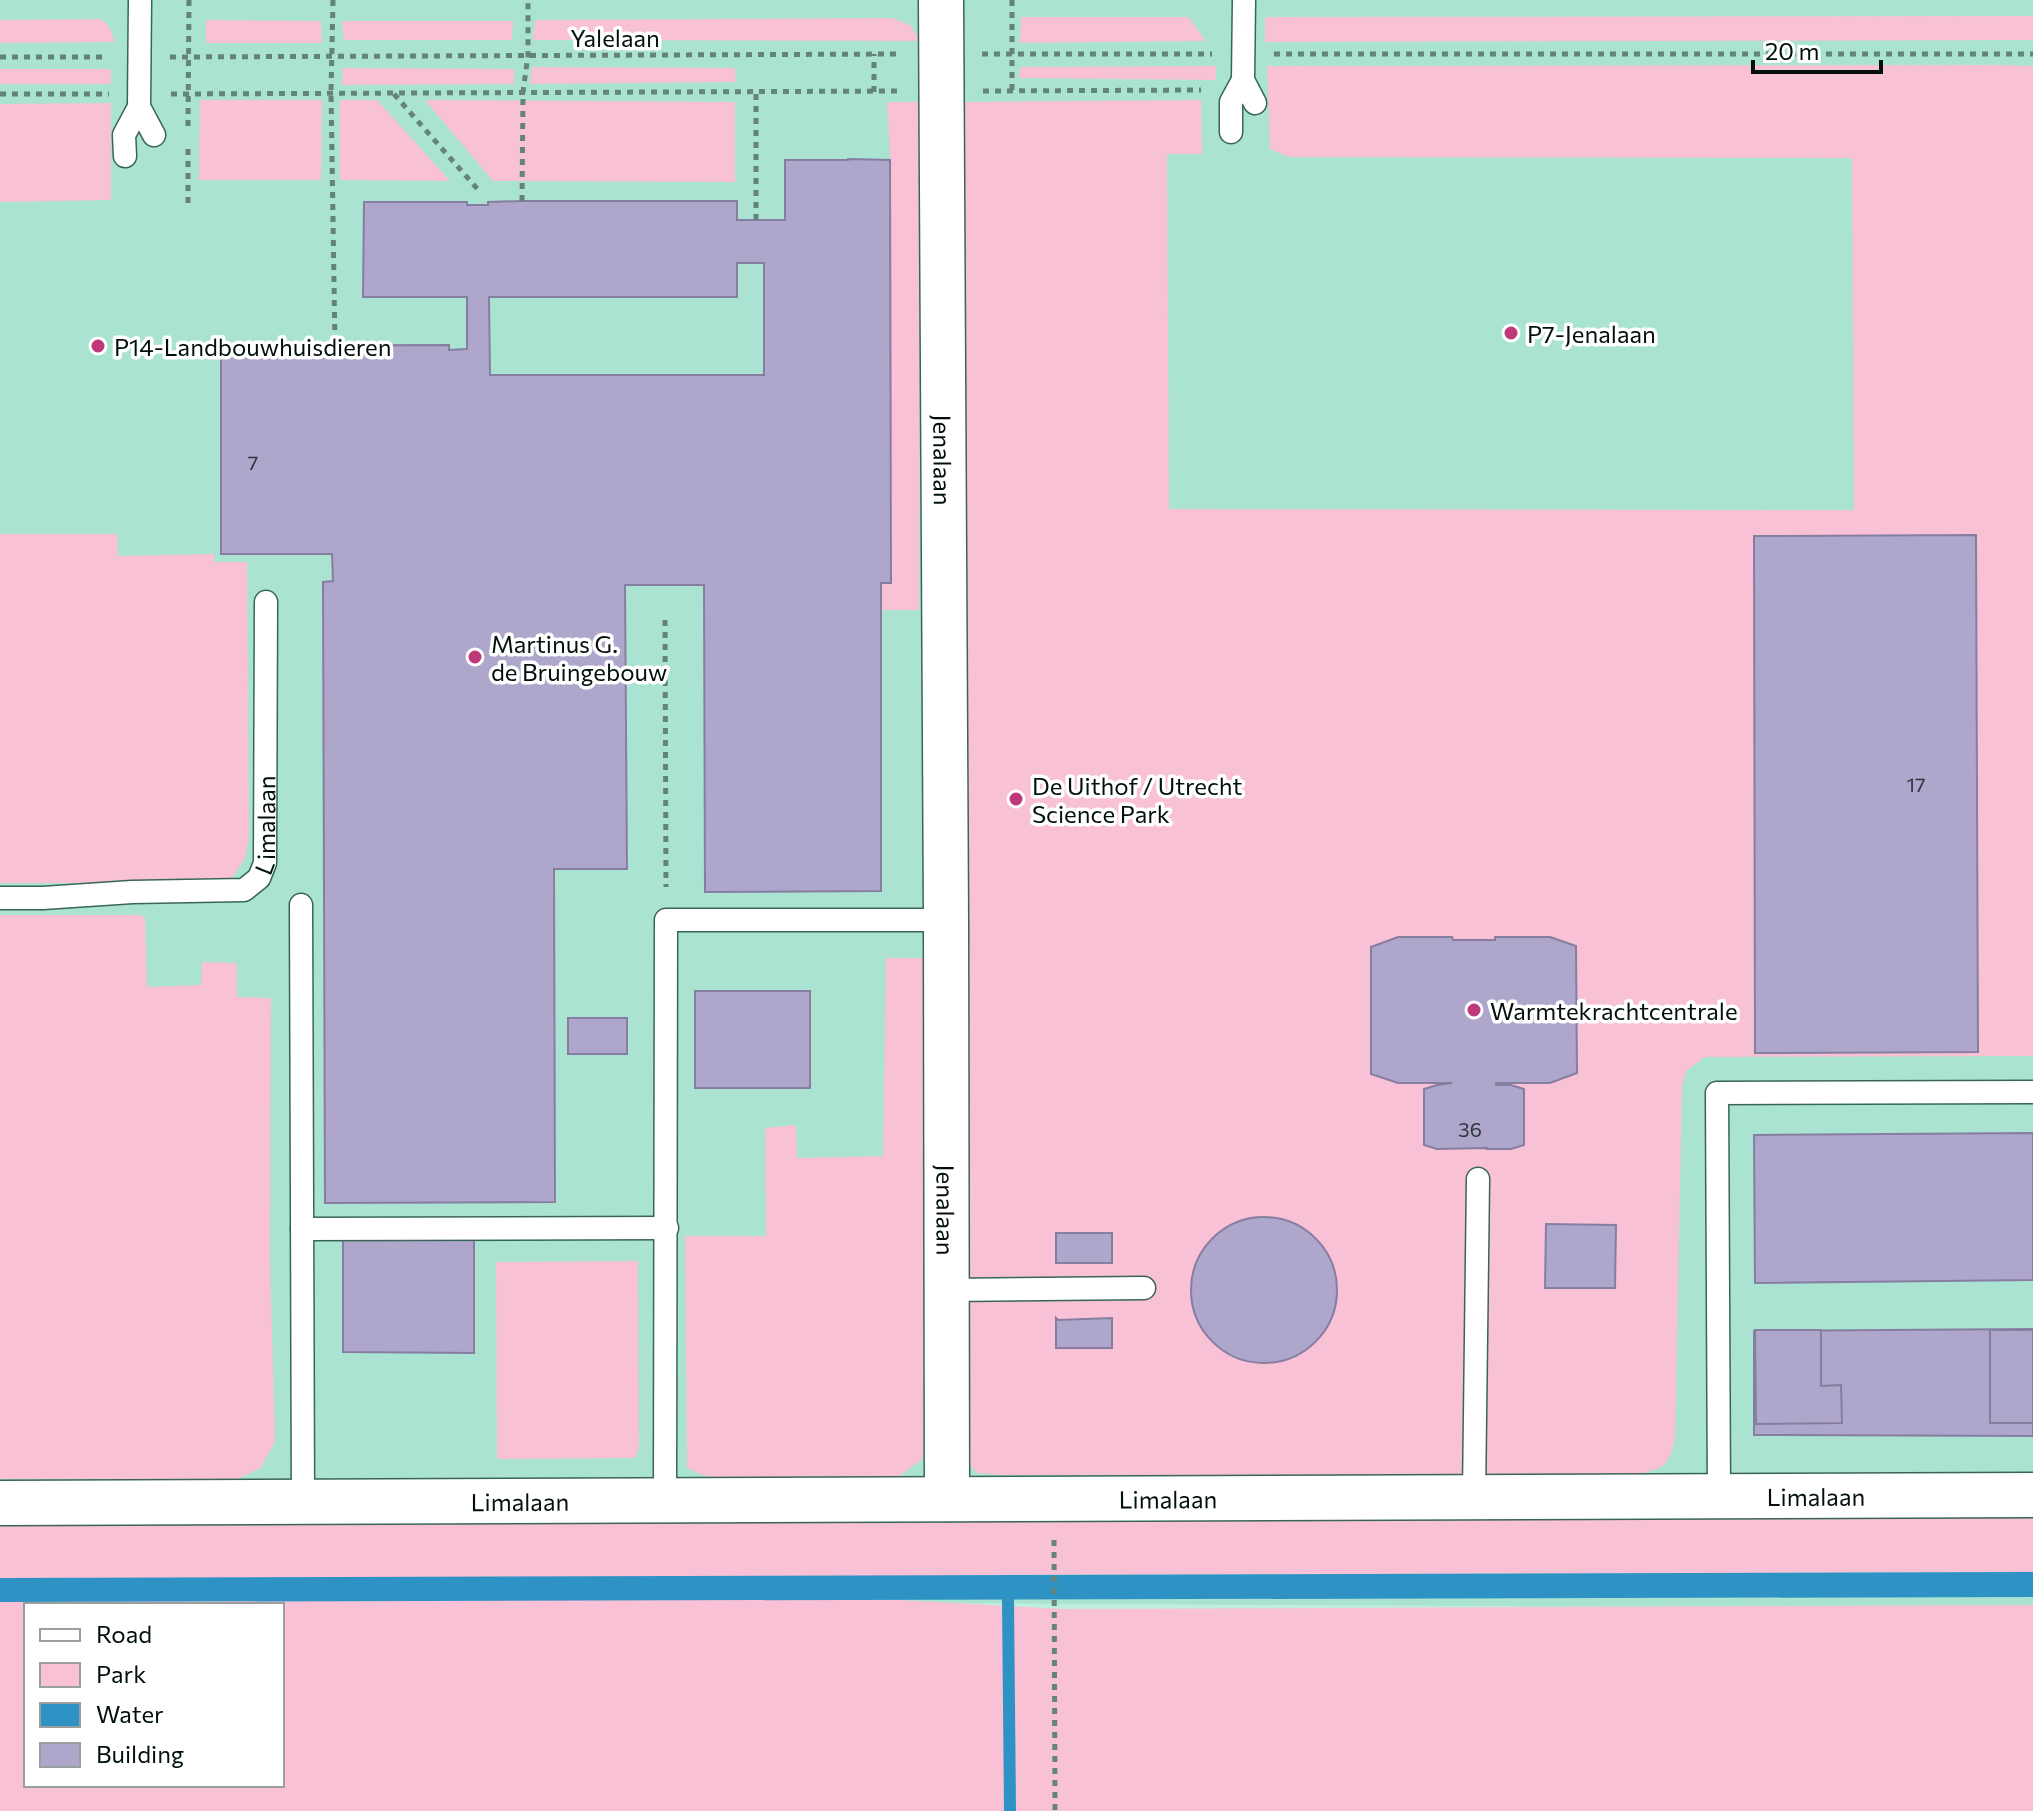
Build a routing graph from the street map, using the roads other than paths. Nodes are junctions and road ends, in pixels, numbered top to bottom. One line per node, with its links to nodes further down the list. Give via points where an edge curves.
1 (140, 0): 5 (lane)
2 (941, 0): 13 (street, Jenalaan)
3 (1244, 0): 4 (lane)
4 (1243, 80): 6 (lane); 7 (lane, via 1231,102)
5 (139, 101): 8 (lane); 9 (lane, via 124,135)
6 (1255, 103)
7 (1231, 132)
8 (154, 135)
9 (125, 156)
10 (266, 602): 11 (lane, Limalaan, via 265,863 259,878 244,890)
11 (0, 898)
12 (301, 905): 17 (lane)
13 (946, 920): 16 (lane, via 666,920); 19 (street, Jenalaan)
14 (2033, 1092): 20 (lane, via 1717,1093)
15 (1478, 1179): 22 (lane)
16 (667, 1228): 17 (lane); 24 (lane)
17 (302, 1229): 25 (lane)
18 (1144, 1288): 19 (lane)
19 (947, 1290): 23 (street, Jenalaan)
20 (1719, 1495): 21 (street, Limalaan); 22 (street, Limalaan)
21 (2033, 1495)
22 (1474, 1496): 23 (street, Limalaan)
23 (947, 1499): 24 (street, Limalaan)
24 (665, 1500): 25 (street, Limalaan)
25 (303, 1502): 26 (street, Limalaan)
26 (0, 1503)

